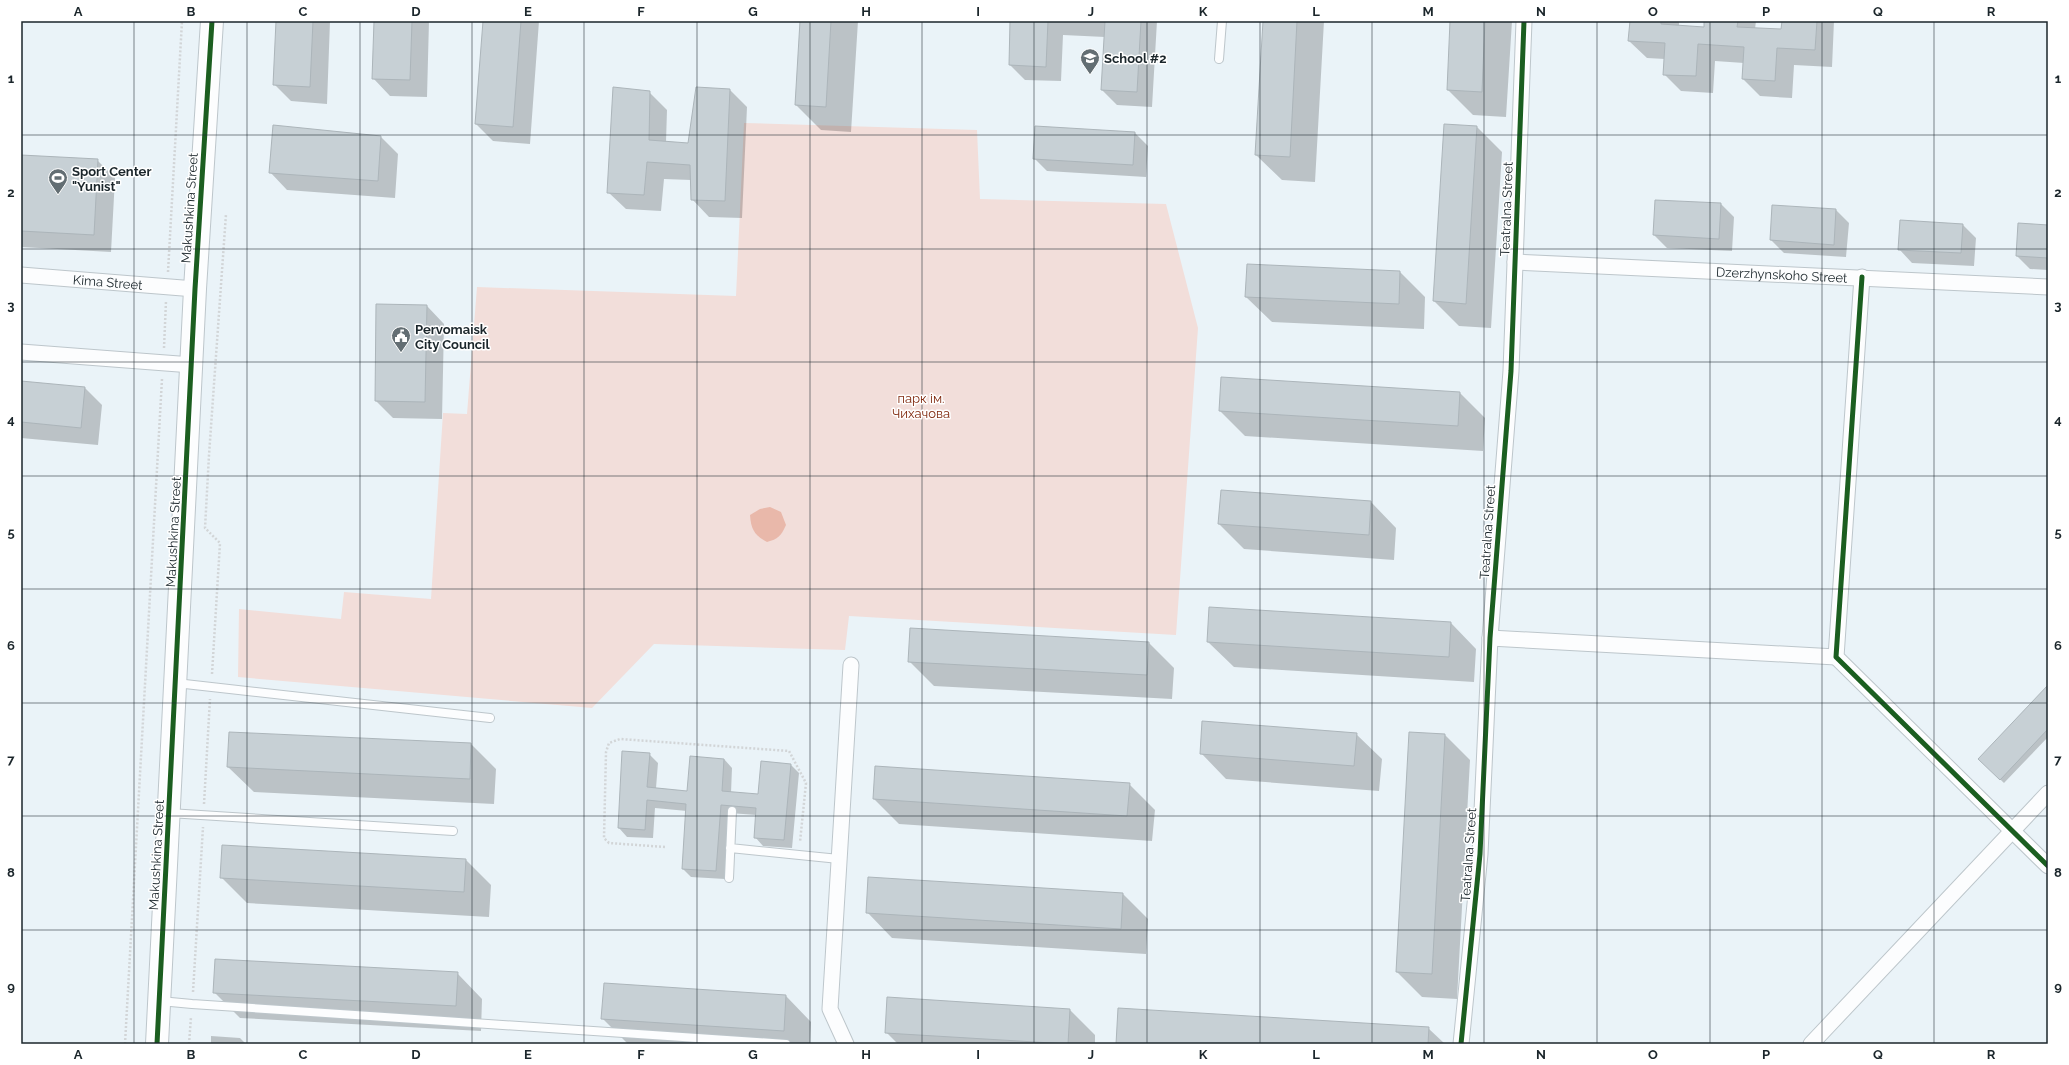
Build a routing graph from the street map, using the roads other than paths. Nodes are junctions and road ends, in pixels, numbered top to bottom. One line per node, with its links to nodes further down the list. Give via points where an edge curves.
1 (212, 21): 9 (street, Makushkina Street)
2 (1222, 21): 4 (lane)
3 (1524, 21): 5 (street, Teatralna Street)
4 (1219, 59)
5 (1515, 262): 7 (street, Dzerzhynskoho Street); 12 (street, Teatralna Street, via 1511,371)
6 (21, 275): 9 (street, Kima Street)
7 (1862, 277): 8 (street, Dzerzhynskoho Street); 13 (street)
8 (2048, 287)
9 (195, 289): 11 (street, Makushkina Street)
10 (21, 352): 11 (street)
11 (192, 365): 15 (street, Makushkina Street)
12 (1490, 638): 13 (street); 30 (street, Teatralna Street, via 1480,854)
13 (1836, 657): 21 (street)
14 (851, 665): 23 (street)
15 (176, 683): 16 (lane); 19 (street, Makushkina Street)
16 (490, 718)
17 (2048, 793): 21 (street)
18 (732, 811): 22 (lane)
19 (169, 813): 20 (lane); 26 (street, Makushkina Street)
20 (453, 831)
21 (2011, 832): 24 (street); 31 (street)
22 (730, 848): 23 (lane); 25 (lane)
23 (840, 859): 29 (street, via 830,1009)
24 (2048, 866)
25 (729, 878)
26 (159, 1000): 27 (street, Makushkina Street); 28 (lane)
27 (157, 1044)
28 (786, 1044)
29 (846, 1044)
30 (1461, 1044)
31 (1811, 1044)

